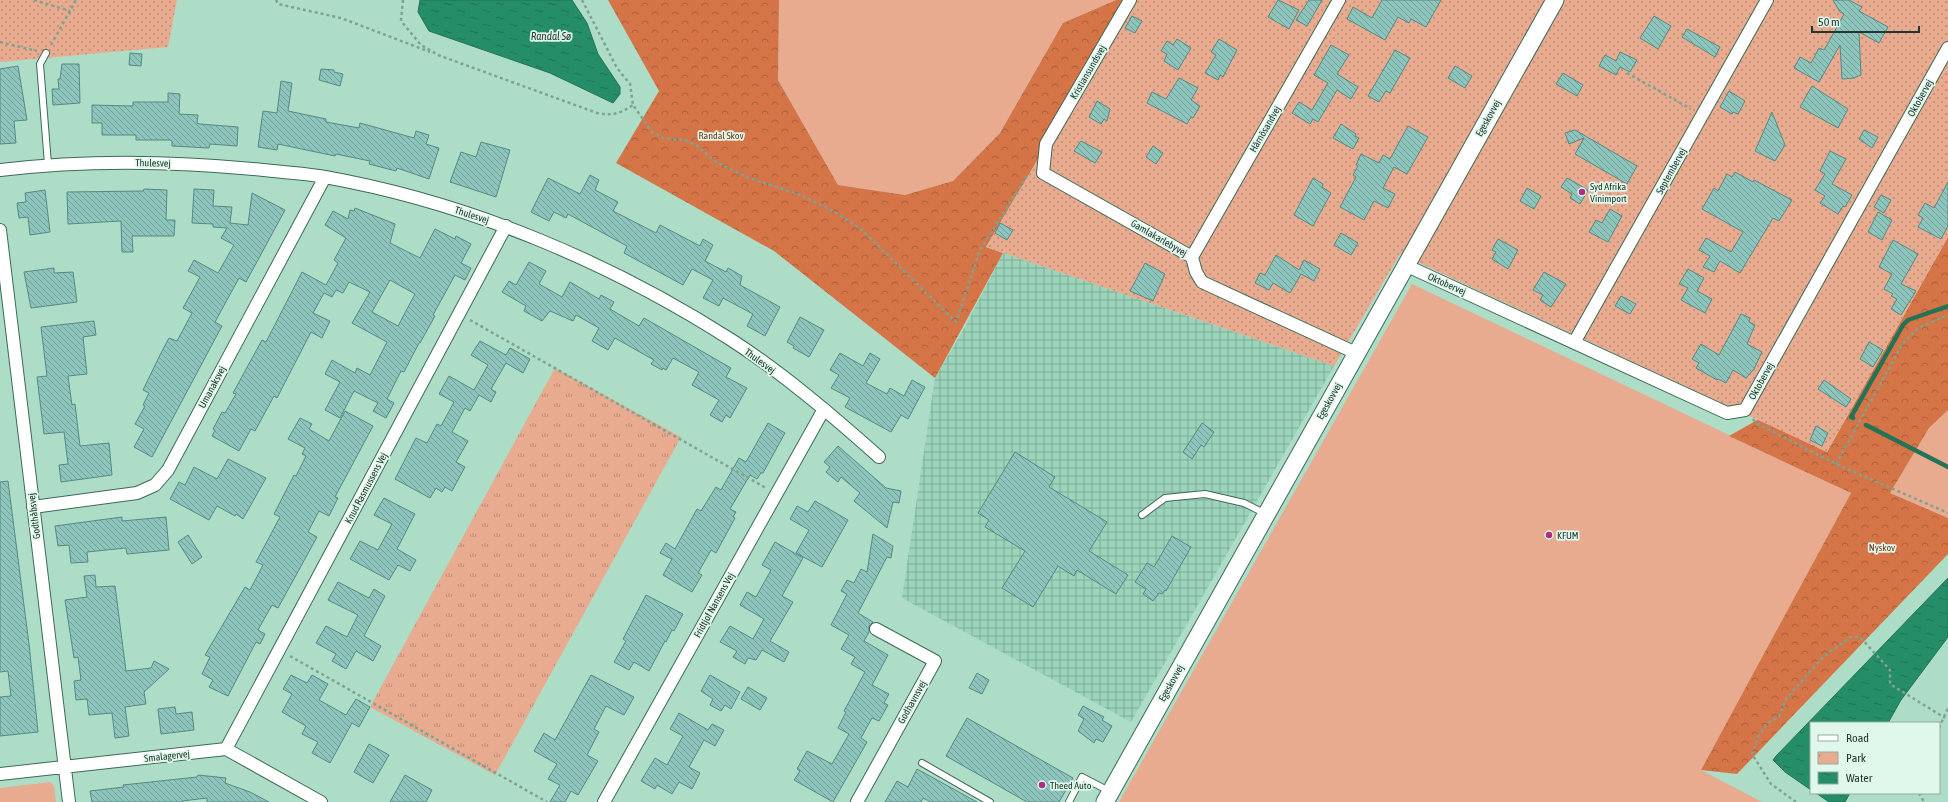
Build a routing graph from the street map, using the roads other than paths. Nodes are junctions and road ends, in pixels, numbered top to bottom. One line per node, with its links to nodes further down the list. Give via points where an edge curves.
1 (1130, 0): 9 (street, Kristiansundsvej, via 1046,144)
2 (1339, 0): 13 (street, Härnösandvej)
3 (1555, 0): 14 (street, Egeskovvej)
4 (1767, 0): 15 (street, Septembervej)
5 (1948, 48): 15 (street, Oktobervej, via 1745,410 1727,412)
6 (46, 53): 7 (lane, via 40,64)
7 (48, 164): 8 (street, Thulesvej); 10 (street, Thulesvej, via 181,163)
8 (0, 170)
9 (1043, 172): 13 (street, Gamlakarlebyvej)
10 (325, 177): 11 (street, Thulesvej, via 417,198); 19 (street, Umanaksvej, via 168,470 155,485 137,493)
11 (506, 226): 17 (street, Thulesvej, via 572,254 649,292 733,342); 23 (street, Knud Rasmussens Vej)
12 (0, 230): 19 (street, Godthåbsvej)
13 (1192, 257): 16 (street, Gamlakarlebyvej, via 1202,282)
14 (1405, 265): 15 (street, Oktobervej); 16 (street, Egeskovvej)
15 (1575, 341)
16 (1356, 353): 20 (street, Egeskovvej)
17 (824, 409): 18 (street, Thulesvej); 30 (street, Fridtjof Nansens Vej)
18 (879, 457)
19 (33, 507): 25 (street, Godthåbsvej)
20 (1266, 514): 21 (lane, via 1244,503 1205,494 1165,498); 27 (street, Egeskovvej)
21 (1142, 515)
22 (876, 629): 31 (street, Godhavnsvej, via 935,661)
23 (226, 749): 25 (street, Smalagervej); 29 (street)
24 (922, 763): 32 (lane)
25 (65, 767): 26 (street, Smalagervej); 28 (street, Godthåbsvej)
26 (0, 774)
27 (1108, 797): 33 (lane, via 1082,777)
28 (69, 802)
29 (321, 802)
30 (604, 802)
31 (857, 802)
32 (990, 802)
33 (1069, 802)

